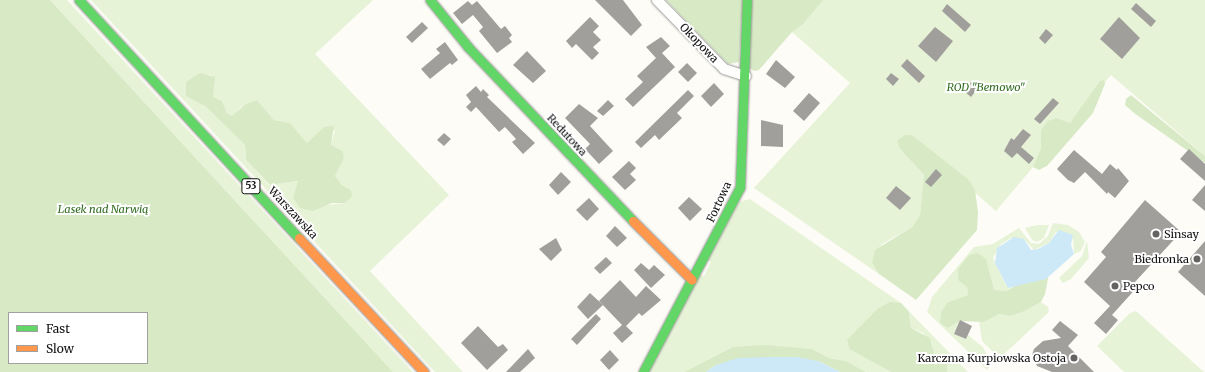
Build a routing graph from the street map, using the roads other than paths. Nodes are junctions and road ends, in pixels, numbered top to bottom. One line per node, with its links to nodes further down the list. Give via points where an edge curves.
1 (79, 0): 7 (street, Warszawska / 53)
2 (430, 0): 6 (street, Redutowa, via 468,48)
3 (657, 0): 5 (street, Okopowa, via 724,69)
4 (747, 0): 5 (street, Fortowa)
5 (746, 76): 6 (street, Fortowa, via 740,187)
6 (692, 280): 8 (street, Fortowa)
7 (424, 372)
8 (644, 372)

